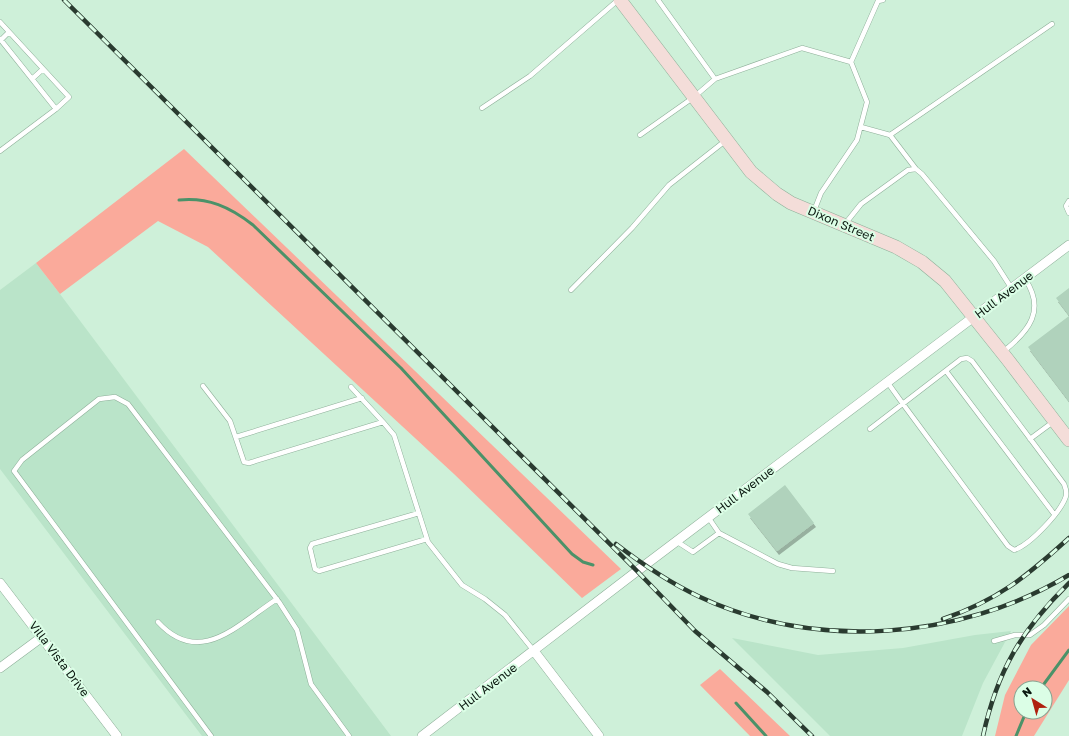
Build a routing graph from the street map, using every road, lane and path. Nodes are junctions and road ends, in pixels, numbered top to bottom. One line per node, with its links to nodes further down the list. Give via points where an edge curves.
1 (619, 0): 12 (street, Dixon Street); 13 (lane, via 530,76)
2 (658, 0): 11 (lane)
3 (883, 0): 8 (lane, via 878,1)
4 (0, 22): 6 (lane)
5 (1052, 24): 17 (lane)
6 (10, 32): 7 (lane); 9 (lane)
7 (0, 40): 10 (lane)
8 (851, 62): 11 (lane, via 802,48); 15 (lane, via 867,102)
9 (43, 69): 10 (lane); 14 (lane, via 69,97)
10 (32, 79): 14 (lane)
11 (715, 79): 12 (lane)
12 (694, 97): 16 (lane); 18 (street, Dixon Street)
13 (482, 108)
14 (56, 109): 19 (lane)
15 (861, 127): 17 (lane); 22 (lane, via 857,140 821,192)
16 (640, 135)
17 (890, 136): 20 (lane)
18 (727, 140): 22 (street, Dixon Street, via 751,172 777,194); 28 (lane, via 669,185 632,228)
19 (0, 151)
20 (916, 169): 24 (lane, via 908,170 861,204); 27 (lane, via 994,261)
21 (1069, 201): 23 (lane, via 1066,206)
22 (813, 212): 24 (street, Dixon Street)
23 (1069, 213)
24 (844, 225): 29 (street, Dixon Street, via 896,247 922,262 945,281)
25 (1069, 246): 26 (street, Hull Avenue)
26 (1025, 279): 27 (street, Hull Avenue); 30 (lane, via 1034,291 1034,314 1022,336)
27 (1012, 289): 29 (street, Hull Avenue)
28 (571, 290)
29 (975, 317): 30 (street, Dixon Street); 32 (street, Hull Avenue)
30 (1002, 352): 37 (street, Dixon Street)
31 (946, 371): 36 (lane); 41 (lane, via 962,359 972,361); 44 (lane)
32 (888, 383): 36 (lane); 45 (street, Hull Avenue)
33 (203, 386): 40 (lane, via 230,421)
34 (351, 387): 35 (lane)
35 (362, 398): 38 (lane); 40 (lane)
36 (903, 404): 39 (lane); 44 (lane, via 1008,546 1014,550 1021,548 1043,529)
37 (1054, 421): 41 (lane); 42 (street, Dixon Street)
38 (383, 422): 40 (lane, via 249,463 244,462); 43 (lane, via 394,435)
39 (870, 428)
40 (236, 437)
41 (1030, 438): 44 (lane, via 1067,491)
42 (1069, 440)
43 (419, 513): 47 (lane); 47 (lane, via 312,544 310,548 315,568 319,571)
44 (1054, 514)
45 (708, 518): 46 (lane); 48 (street, Hull Avenue)
46 (719, 533): 48 (lane, via 693,552); 49 (lane, via 778,564 792,568)
47 (427, 539): 56 (lane, via 462,585 485,598 505,615)
48 (676, 541): 56 (street, Hull Avenue)
49 (833, 571)
50 (0, 583): 54 (street, Villa Vista Drive)
51 (277, 599): 53 (lane, via 217,639 200,643 180,640 167,632); 59 (lane, via 128,404 115,397 99,400 22,460 14,471); 60 (lane, via 297,630 311,684)
52 (1069, 599): 55 (lane, via 1044,625 1030,635 1015,635)
53 (158, 622)
54 (42, 637): 57 (street); 58 (street, Villa Vista Drive)
55 (994, 641)
56 (534, 652): 61 (street, Hull Avenue); 62 (street)
57 (0, 668)
58 (117, 736)
59 (211, 736)
60 (350, 736)
61 (422, 736)
62 (599, 736)

